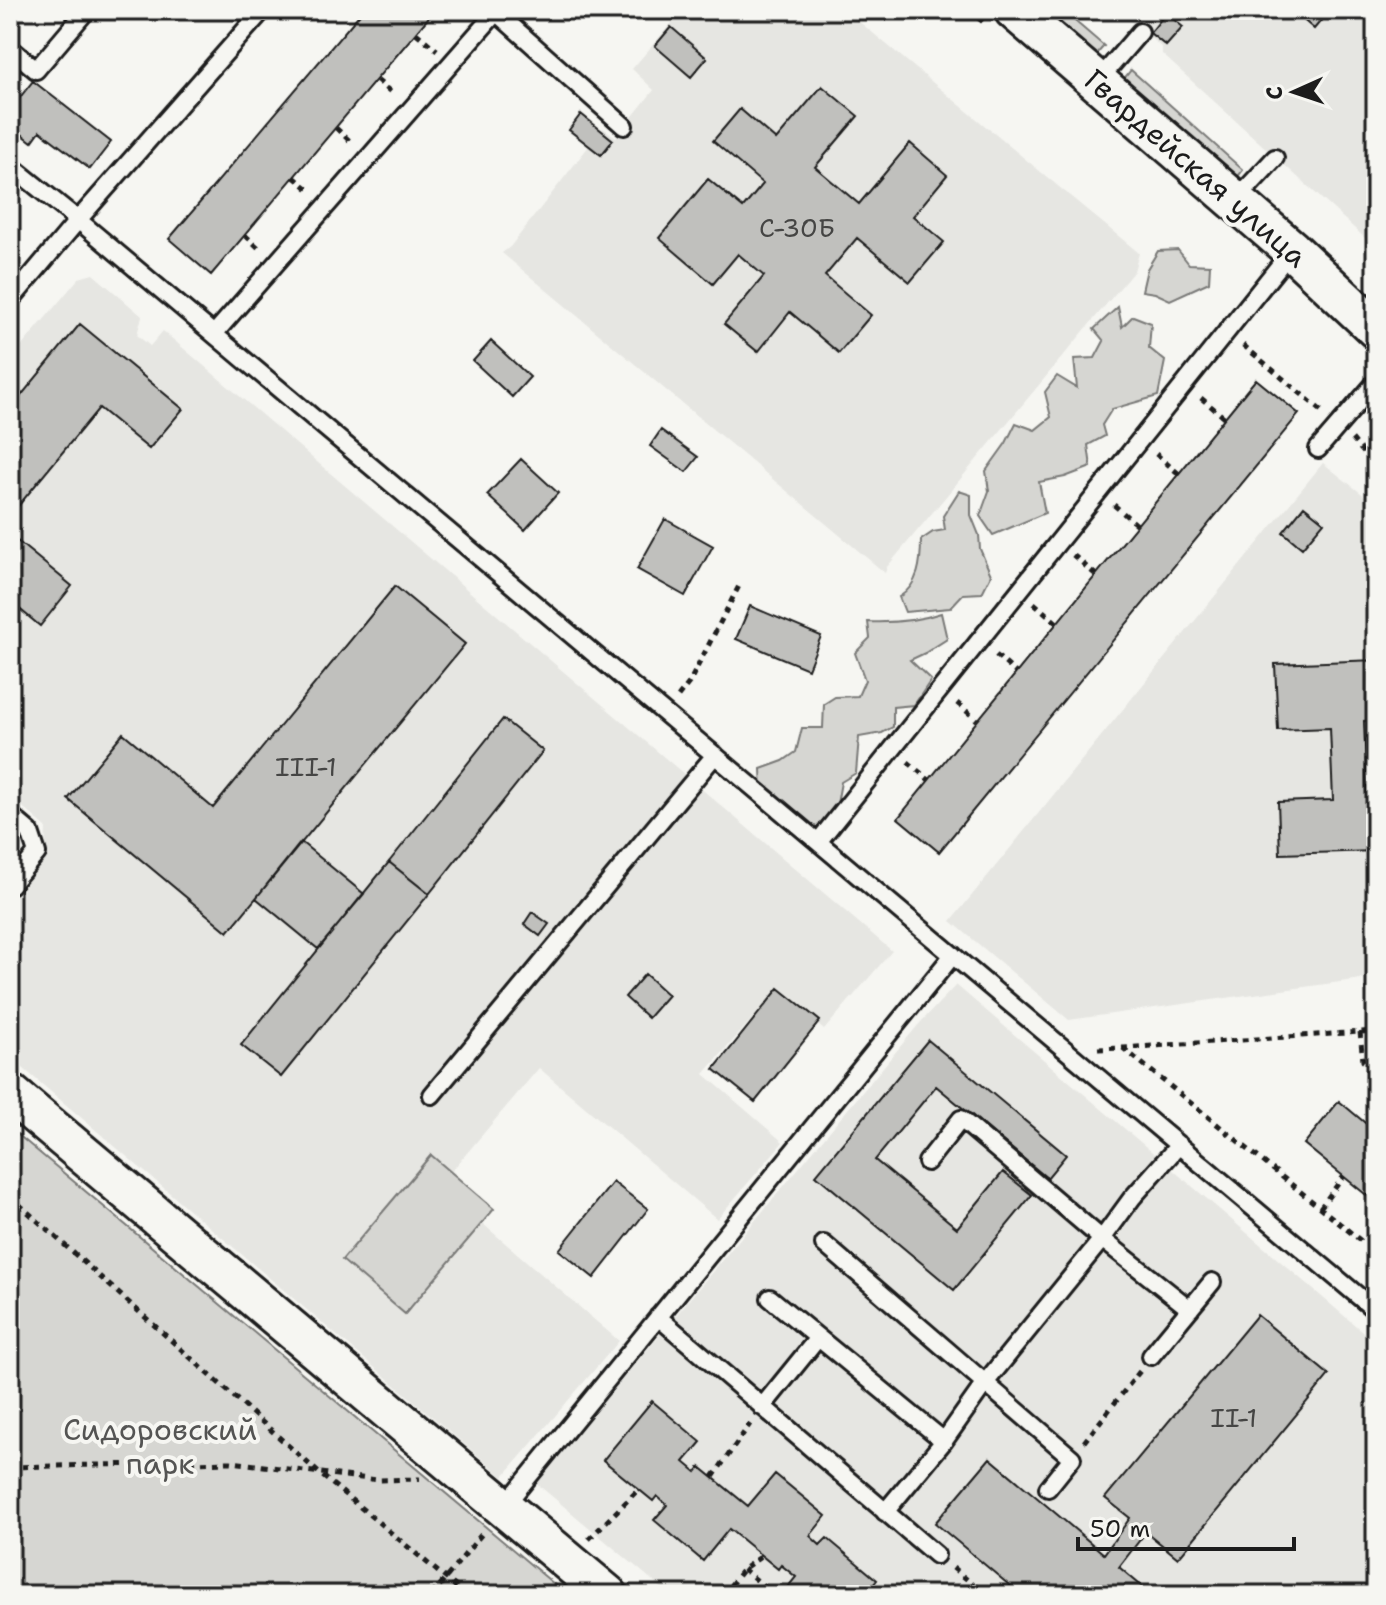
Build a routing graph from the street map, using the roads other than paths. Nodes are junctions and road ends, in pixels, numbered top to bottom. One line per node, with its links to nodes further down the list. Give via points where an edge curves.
1 (87, 10): 6 (lane, via 36,70)
2 (1014, 10): 7 (street, Гвардейская улица)
3 (259, 11): 12 (lane)
4 (497, 11): 8 (lane); 16 (lane)
5 (1140, 32): 7 (lane)
6 (10, 48)
7 (1097, 82): 11 (street, Гвардейская улица)
8 (624, 126)
9 (1275, 158): 11 (lane)
10 (10, 165): 12 (lane)
11 (1235, 201): 13 (street, Гвардейская улица)
12 (78, 220): 14 (lane); 16 (lane)
13 (1292, 250): 15 (street, Гвардейская улица); 21 (lane)
14 (10, 301)
15 (1376, 329)
16 (214, 334): 19 (lane)
17 (1376, 382): 18 (lane)
18 (1318, 449)
19 (715, 755): 21 (lane); 25 (lane)
20 (10, 815): 22 (lane, via 30,832 37,853)
21 (818, 842): 23 (lane)
22 (10, 885)
23 (953, 955): 26 (lane); 34 (lane)
24 (10, 1093): 41 (street)
25 (432, 1095)
26 (1179, 1145): 28 (lane); 33 (lane)
27 (927, 1162): 28 (lane, via 961,1119)
28 (1102, 1239): 32 (lane); 37 (lane)
29 (824, 1244): 37 (lane)
30 (1212, 1282): 32 (lane)
31 (770, 1298): 35 (lane)
32 (1190, 1309): 36 (lane)
33 (1376, 1311)
34 (658, 1317): 38 (lane); 41 (lane)
35 (818, 1338): 38 (lane); 39 (lane)
36 (1151, 1356)
37 (985, 1383): 39 (lane); 40 (lane, via 1072,1458)
38 (762, 1407): 42 (lane)
39 (944, 1441): 42 (lane)
40 (1048, 1488)
41 (503, 1508): 44 (street)
42 (885, 1512): 43 (lane)
43 (936, 1555)
44 (608, 1595)

